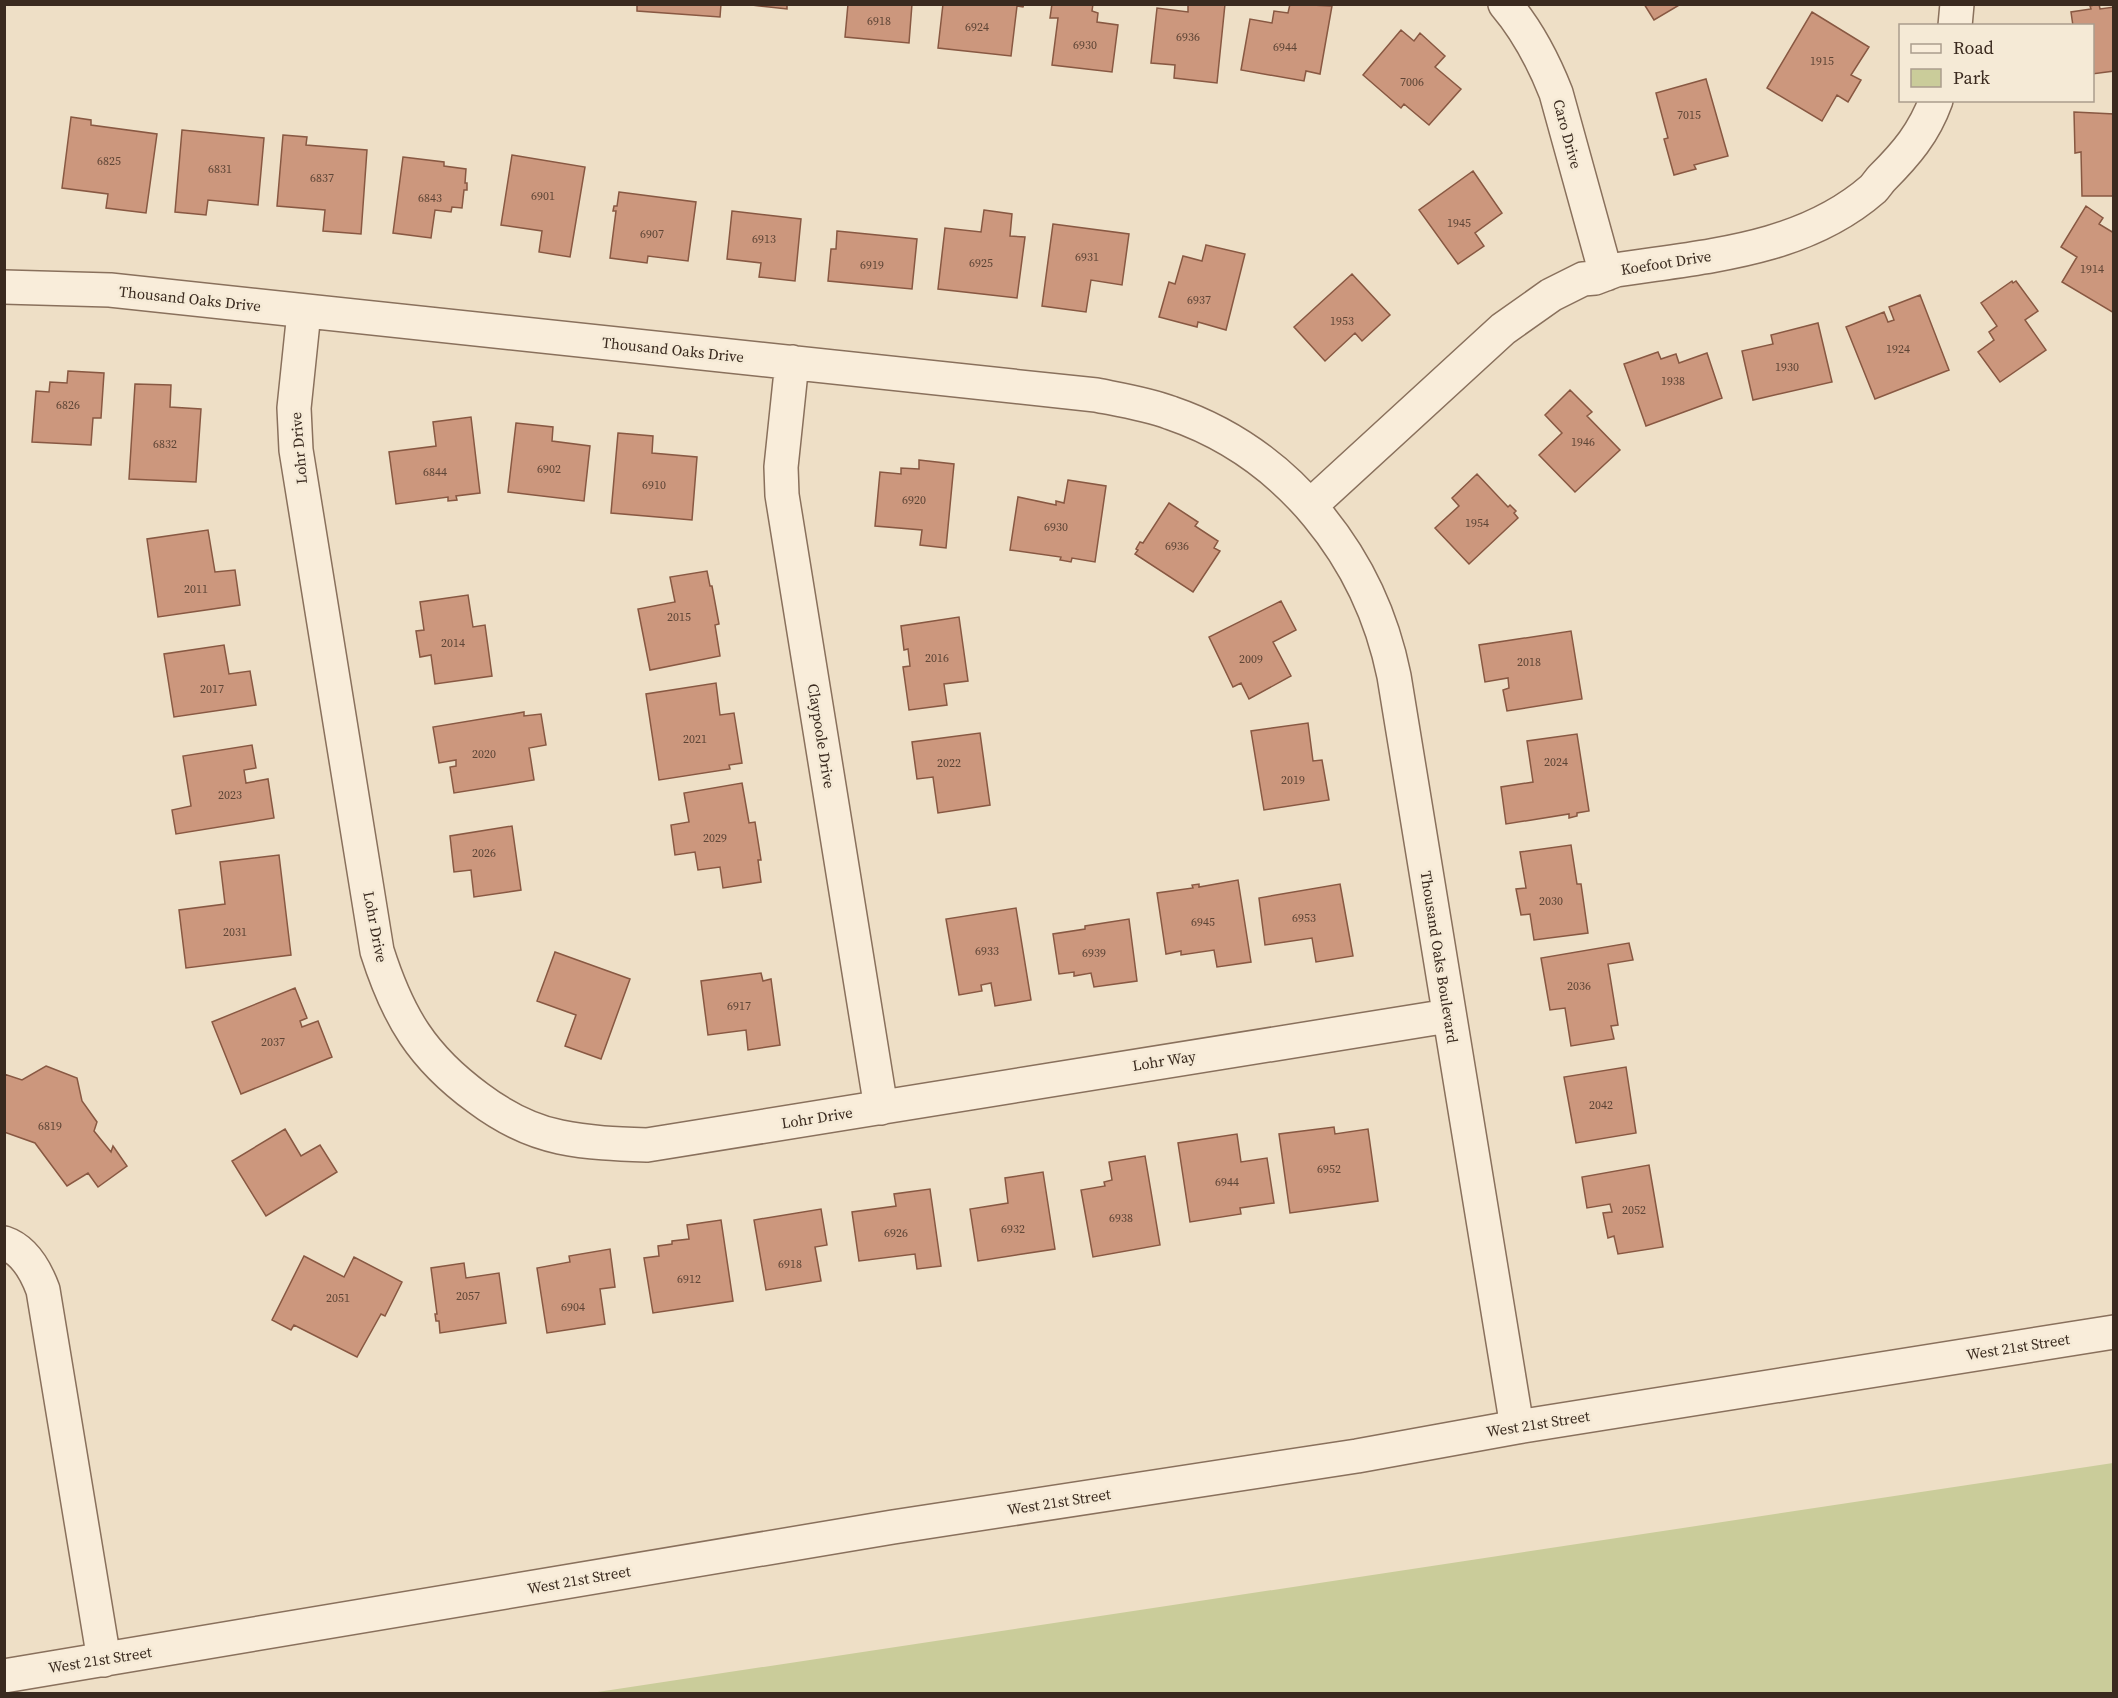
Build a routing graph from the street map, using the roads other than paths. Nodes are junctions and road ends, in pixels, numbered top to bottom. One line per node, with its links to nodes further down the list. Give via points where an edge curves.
1 (1505, 4): 5 (street, Caro Drive, via 1526,30 1556,93)
2 (1957, 4): 3 (street)
3 (1955, 24)
4 (1935, 102): 5 (street, Koefoot Drive, via 1904,156 1874,188 1842,212 1797,234 1751,249)
5 (1606, 274): 9 (street, Koefoot Drive, via 1583,279 1551,295 1503,329)
6 (4, 287): 7 (street, Thousand Oaks Drive, via 110,290)
7 (304, 312): 8 (street, Thousand Oaks Drive); 11 (street, Lohr Drive, via 294,408 296,450 374,932 388,986 430,1056 462,1088 508,1118 558,1137 593,1143 647,1145)
8 (792, 362): 9 (street, Thousand Oaks Drive, via 1096,395 1171,412 1228,439 1263,462); 11 (street, Claypoole Drive, via 781,467 782,495)
9 (1310, 506): 10 (street, Thousand Oaks Boulevard, via 1352,562 1386,641)
10 (1448, 1016): 11 (street, Lohr Way); 14 (street, Thousand Oaks Boulevard)
11 (881, 1108)
12 (4, 1243): 15 (street, via 24,1256 37,1273 43,1290)
13 (2114, 1332): 14 (street, West 21st Street)
14 (1517, 1427): 15 (street, West 21st Street)
15 (104, 1659): 16 (street, West 21st Street)
16 (4, 1676)

